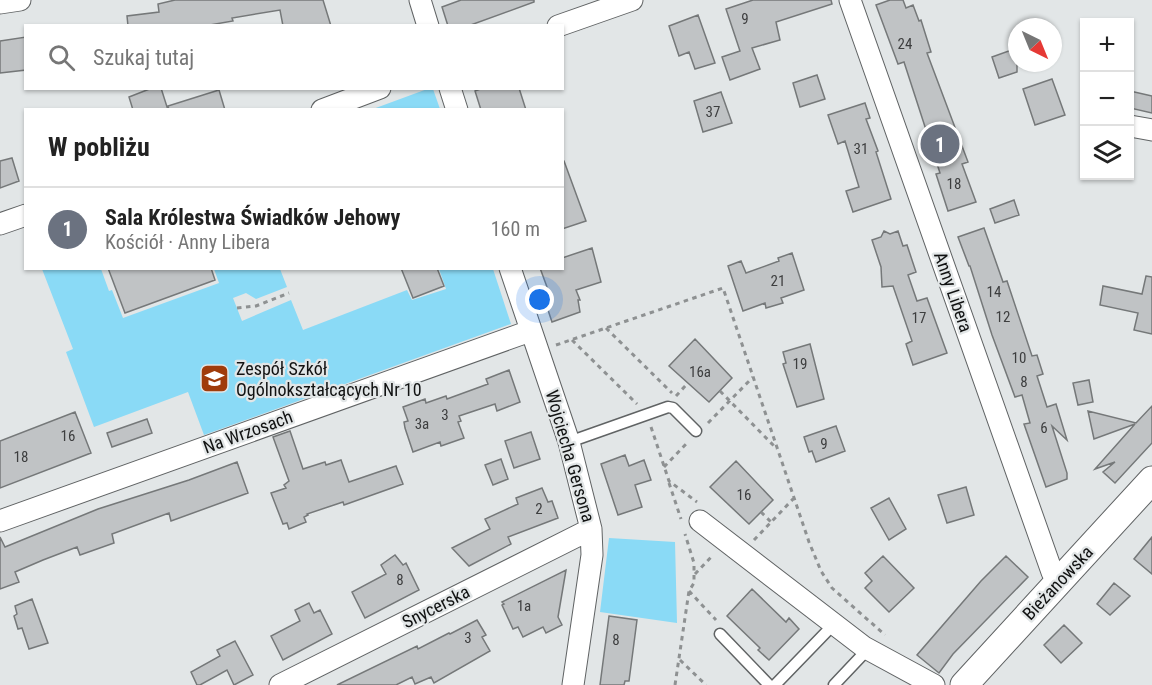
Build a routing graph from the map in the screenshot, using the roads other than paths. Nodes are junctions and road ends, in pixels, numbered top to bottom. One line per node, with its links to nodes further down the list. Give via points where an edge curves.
1 (20, 0): 5 (street)
2 (420, 0): 6 (street)
3 (632, 0): 7 (street)
4 (850, 0): 24 (street, Anny Libera)
5 (0, 3)
6 (427, 24)
7 (564, 24)
8 (375, 90): 10 (street)
9 (451, 90): 11 (street)
10 (326, 108)
11 (456, 108)
12 (1134, 127): 13 (street)
13 (1152, 130)
14 (24, 216): 15 (street)
15 (0, 224)
16 (511, 270): 17 (street, Wojciecha Gersona)
17 (530, 331): 19 (street, Wojciecha Gersona); 21 (street, Na Wrzosach)
18 (696, 431): 19 (lane, via 668,407)
19 (569, 442): 23 (street, Wojciecha Gersona)
20 (1152, 480): 24 (street, Bieżanowska)
21 (0, 521)
22 (700, 521): 25 (street)
23 (591, 529): 28 (street, Snycerska); 29 (street, Wojciecha Gersona, via 592,555)
24 (1058, 582): 34 (street, Bieżanowska)
25 (834, 624): 27 (street); 31 (lane)
26 (720, 629): 30 (lane)
27 (868, 649): 32 (lane); 33 (street)
28 (280, 685)
29 (573, 685)
30 (769, 685)
31 (775, 685)
32 (834, 685)
33 (934, 685)
34 (964, 685)

